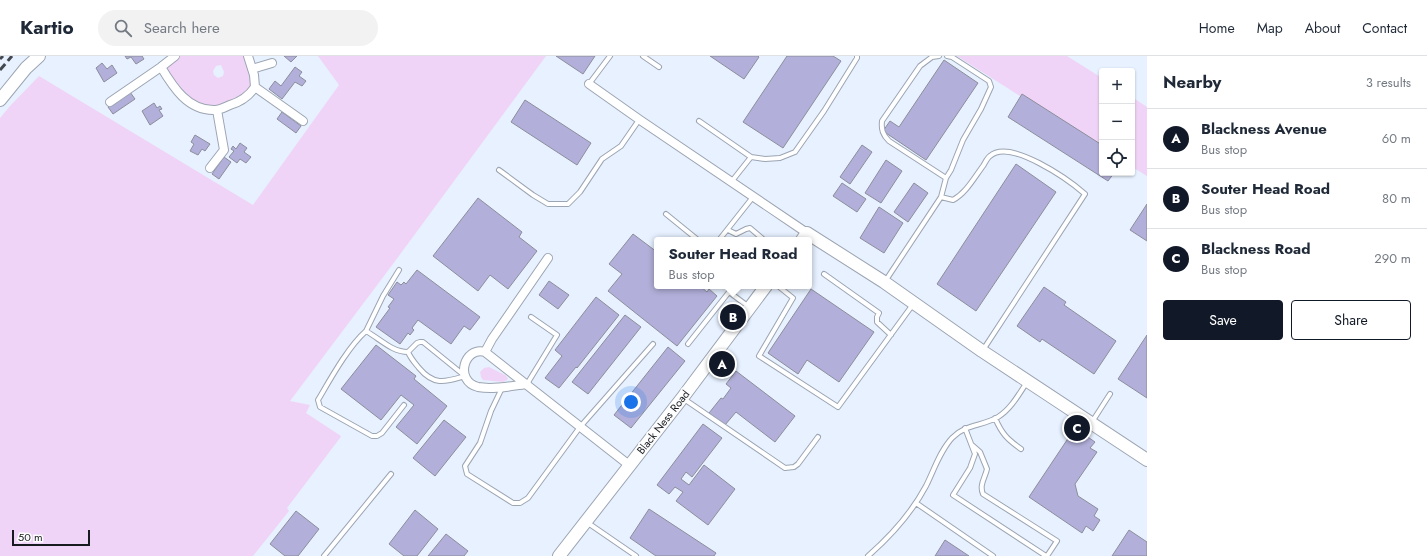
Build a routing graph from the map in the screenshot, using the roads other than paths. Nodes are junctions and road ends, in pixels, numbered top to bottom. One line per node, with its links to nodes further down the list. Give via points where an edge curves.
1 (39, 56): 15 (street)
2 (175, 56): 10 (street)
3 (248, 56): 12 (street)
4 (610, 56): 13 (lane)
5 (643, 56): 11 (lane)
6 (857, 56): 21 (lane, via 824,111 795,152 780,158)
7 (939, 56): 24 (lane, via 932,57 920,66 882,121 882,128 889,142)
8 (947, 56): 24 (lane, via 989,81 992,87)
9 (272, 63): 12 (street)
10 (161, 67): 16 (street); 17 (street, via 173,86 191,103 201,108)
11 (659, 67)
12 (252, 69): 14 (street)
13 (589, 84): 18 (street)
14 (255, 87): 17 (street, via 237,103); 19 (street)
15 (0, 100)
16 (110, 102)
17 (217, 110): 22 (street, via 224,150)
18 (640, 120): 23 (lane, via 621,146 602,159 580,192 568,204 548,204); 25 (street)
19 (303, 121)
20 (699, 121): 21 (lane)
21 (751, 157): 25 (lane)
22 (210, 168)
23 (499, 170)
24 (946, 178): 27 (lane)
25 (732, 181): 26 (street)
26 (754, 197): 29 (lane); 30 (street)
27 (941, 197): 38 (lane); 50 (lane, via 952,200 960,196 990,156 1000,151 1013,152 1030,159 1085,194)
28 (666, 214): 31 (lane)
29 (728, 230): 32 (lane); 33 (lane, via 736,234 750,228)
30 (805, 236)
31 (694, 237)
32 (722, 237)
33 (760, 237)
34 (812, 240): 38 (street)
35 (548, 258): 52 (street)
36 (399, 270): 46 (lane)
37 (824, 274): 47 (lane, via 879,313 877,322)
38 (884, 282): 43 (street)
39 (731, 289): 42 (lane)
40 (764, 289): 44 (street, Black Ness Road)
41 (782, 289): 47 (lane, via 793,298 758,356 838,407)
42 (729, 292): 44 (lane); 49 (lane)
43 (914, 303): 47 (lane); 50 (street)
44 (749, 308): 58 (street, Black Ness Road)
45 (531, 316): 55 (lane, via 557,335)
46 (366, 331): 51 (lane, via 391,348); 59 (lane, via 318,400 320,407 372,436 377,436)
47 (890, 335)
48 (653, 344): 62 (lane)
49 (688, 344)
50 (982, 351): 54 (street)
51 (408, 352): 53 (lane, via 422,372 435,381); 53 (lane, via 417,343 423,342)
52 (485, 352): 53 (street, via 476,352 467,359 463,370); 55 (street)
53 (465, 376): 56 (street, via 474,385)
54 (1028, 381): 60 (lane, via 1009,408); 61 (street)
55 (527, 384): 56 (street); 62 (street)
56 (502, 388): 62 (lane, via 480,443 465,466 465,471 512,503 520,503 528,498)
57 (1110, 394): 61 (lane)
58 (682, 398): 64 (lane, via 785,468 798,464); 68 (street, Black Ness Road)
59 (404, 405)
60 (995, 418): 63 (lane); 66 (lane, via 1002,433)
61 (1091, 423): 67 (street)
62 (580, 426): 68 (street)
63 (965, 428): 65 (lane); 70 (lane, via 946,445)
64 (818, 437)
65 (972, 445): 77 (lane, via 980,452 988,469 981,485 983,494 1057,542); 77 (lane, via 975,454 973,461 953,495)
66 (1021, 449)
67 (1147, 460)
68 (629, 465): 71 (street, Black Ness Road)
69 (391, 474): 72 (lane)
70 (916, 503): 75 (lane, via 895,531); 76 (lane)
71 (586, 521): 73 (street, Black Ness Road); 74 (lane)
72 (324, 556)
73 (559, 556)
74 (636, 556)
75 (868, 556)
76 (993, 556)
77 (1047, 556)

